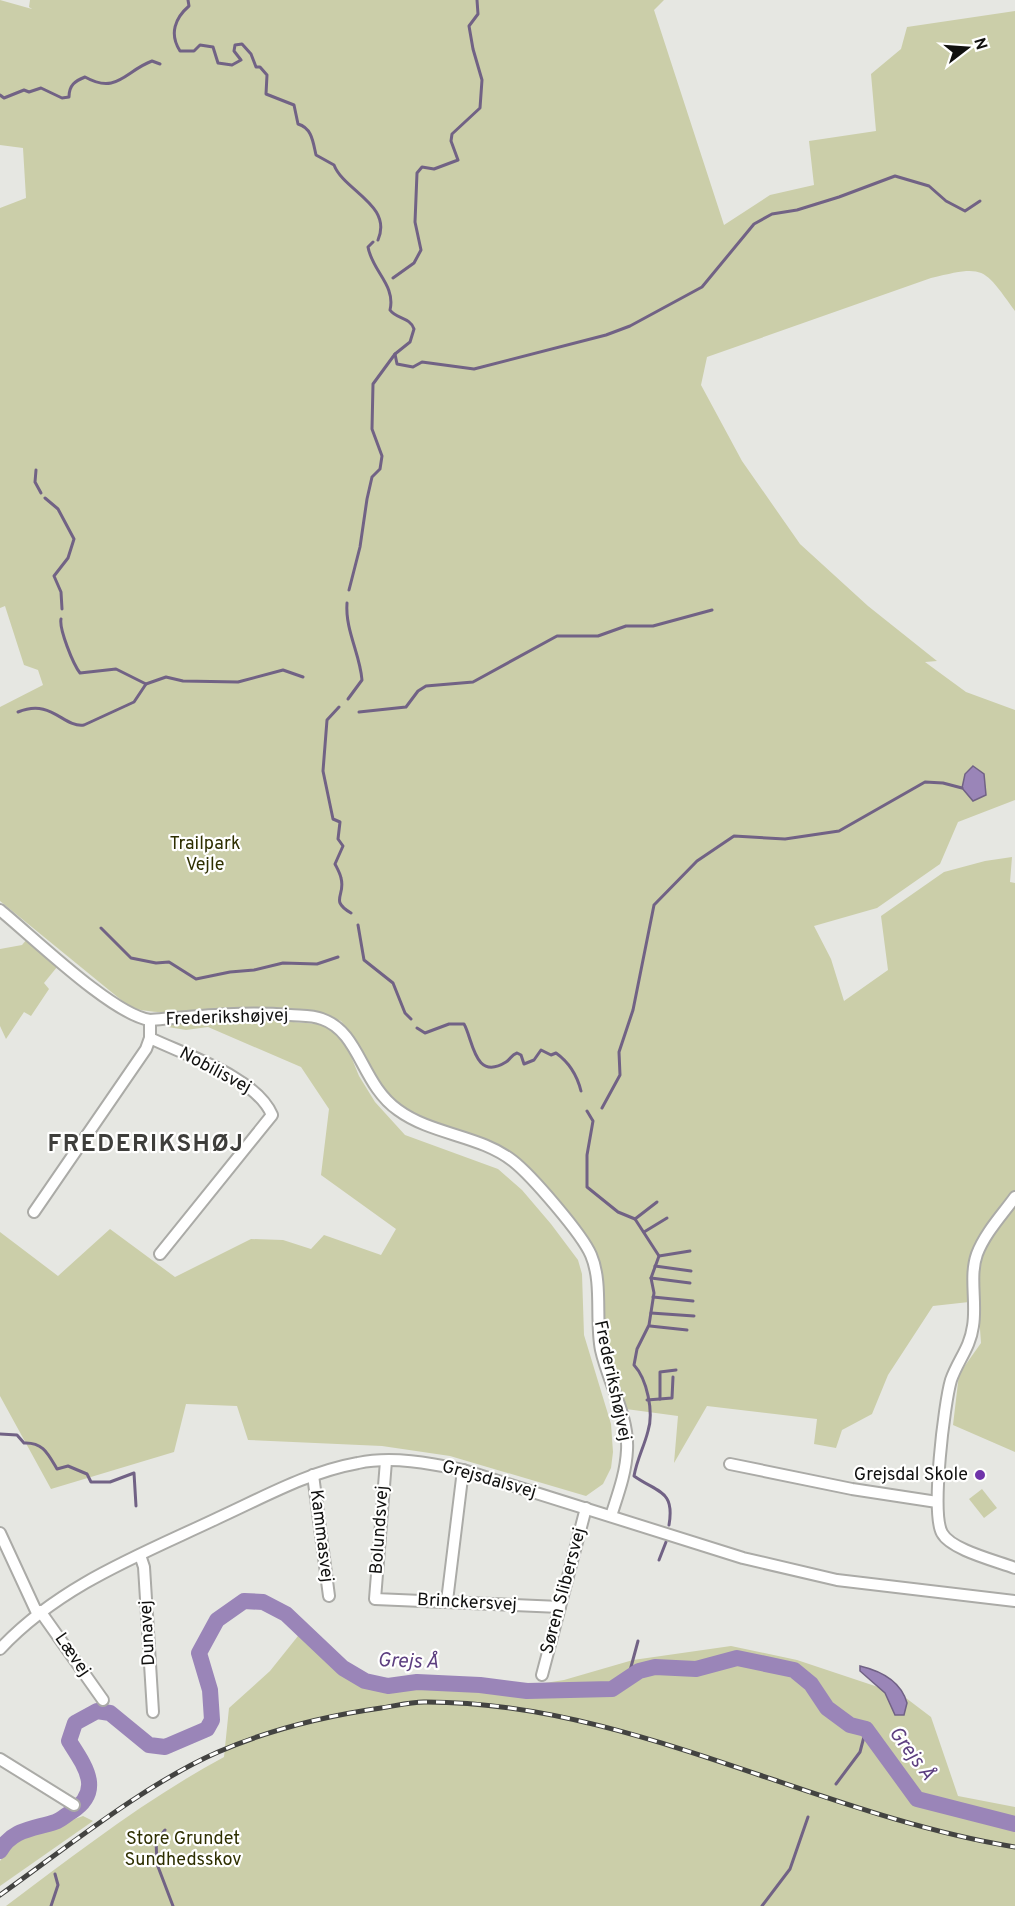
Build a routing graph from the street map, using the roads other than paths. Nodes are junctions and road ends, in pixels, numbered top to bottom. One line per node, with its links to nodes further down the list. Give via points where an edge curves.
1 (0, 910): 2 (street, Frederikshøjvej, via 125,1013)
2 (150, 1020): 3 (street); 13 (street, Frederikshøjvej, via 269,1013 318,1017 334,1023 344,1031 376,1088 396,1109 419,1123 497,1151 528,1176 591,1256 602,1350 627,1448)
3 (150, 1038): 5 (street); 6 (street, Nobilisvej, via 240,1081 258,1095 272,1115)
4 (1015, 1197): 11 (street, via 990,1231 975,1261 974,1322 970,1344 947,1396)
5 (34, 1212)
6 (160, 1254)
7 (386, 1461): 9 (street, Grejsdalsvej); 10 (street, Grejsdalsvej, via 361,1462); 18 (street, Bolundsvej)
8 (730, 1464): 11 (street)
9 (463, 1470): 12 (street, Grejsdalsvej); 19 (street)
10 (313, 1475): 15 (street, Grejsdalsvej); 17 (street, Kammasvej)
11 (937, 1502): 16 (street, via 942,1533 952,1544)
12 (585, 1508): 13 (street, Grejsdalsvej); 21 (street, Søren Slibersvej)
13 (612, 1516): 20 (street, Grejsdalsvej, via 743,1558 837,1580)
14 (0, 1533): 22 (street, Lævej)
15 (141, 1555): 22 (street, Grejsdalsvej, via 71,1589); 26 (street, Dunavej)
16 (1015, 1568)
17 (329, 1596)
18 (375, 1599): 19 (street, Brinckersvej)
19 (447, 1601): 21 (street, Brinckersvej)
20 (1015, 1601)
21 (560, 1607): 24 (street, Søren Slibersvej)
22 (39, 1612): 23 (street, Grejsdalsvej); 25 (street, Lævej)
23 (0, 1649)
24 (542, 1675)
25 (103, 1700)
26 (153, 1712)
27 (0, 1759): 28 (street)
28 (74, 1804)

